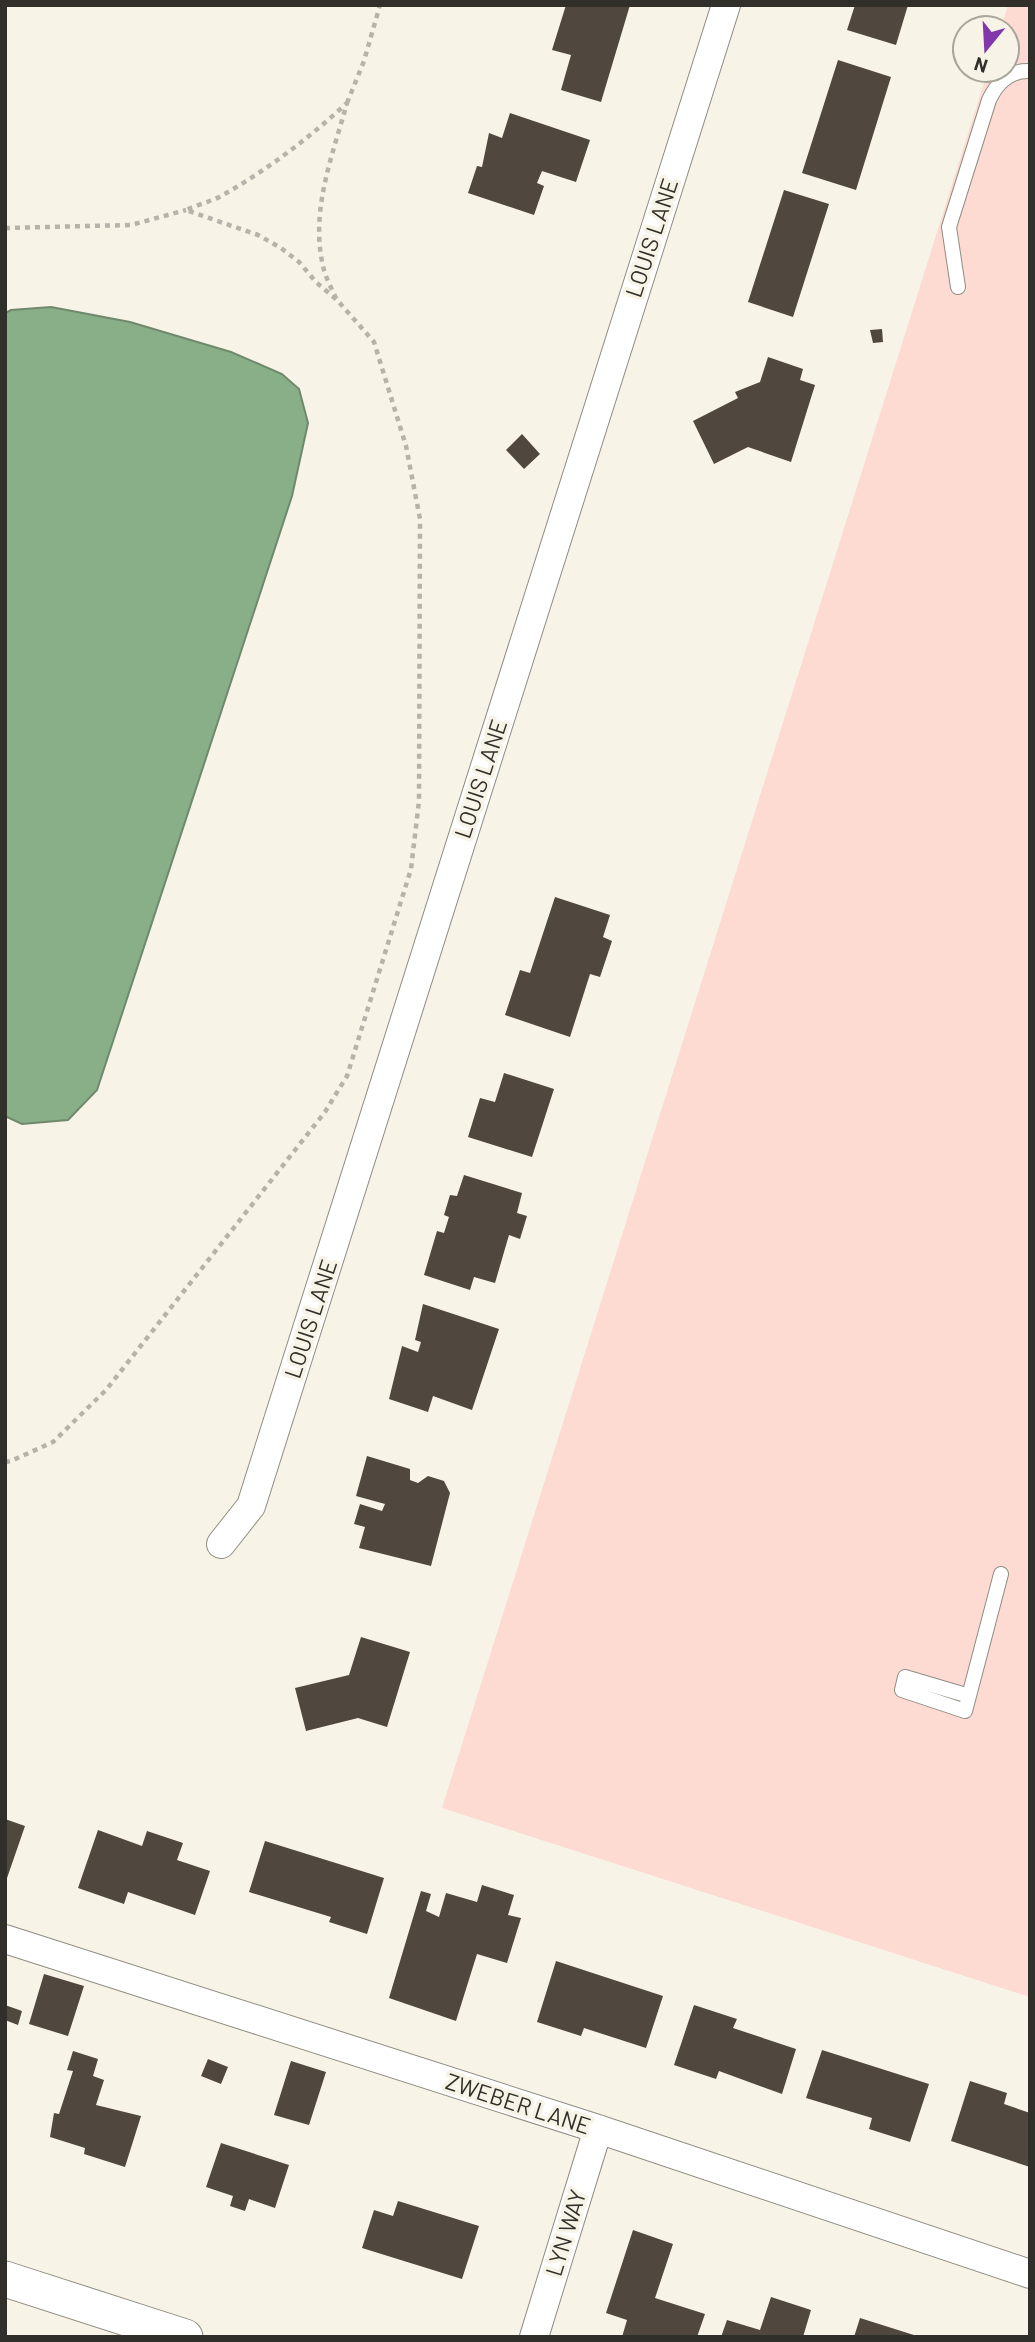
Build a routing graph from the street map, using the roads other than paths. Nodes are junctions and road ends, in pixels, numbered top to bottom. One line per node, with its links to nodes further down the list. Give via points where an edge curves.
1 (726, 5): 4 (street, LOUIS LANE, via 251,1506)
2 (1030, 71): 3 (lane, via 1007,77 989,100 949,228)
3 (958, 287)
4 (221, 1544)
5 (1001, 1574): 6 (lane)
6 (969, 1696)
7 (5, 1939): 8 (street, ZWEBER LANE)
8 (598, 2129): 9 (street, ZWEBER LANE); 12 (street, LYN WAY)
9 (1030, 2274)
10 (5, 2279): 11 (street)
11 (185, 2337)
12 (534, 2337)

